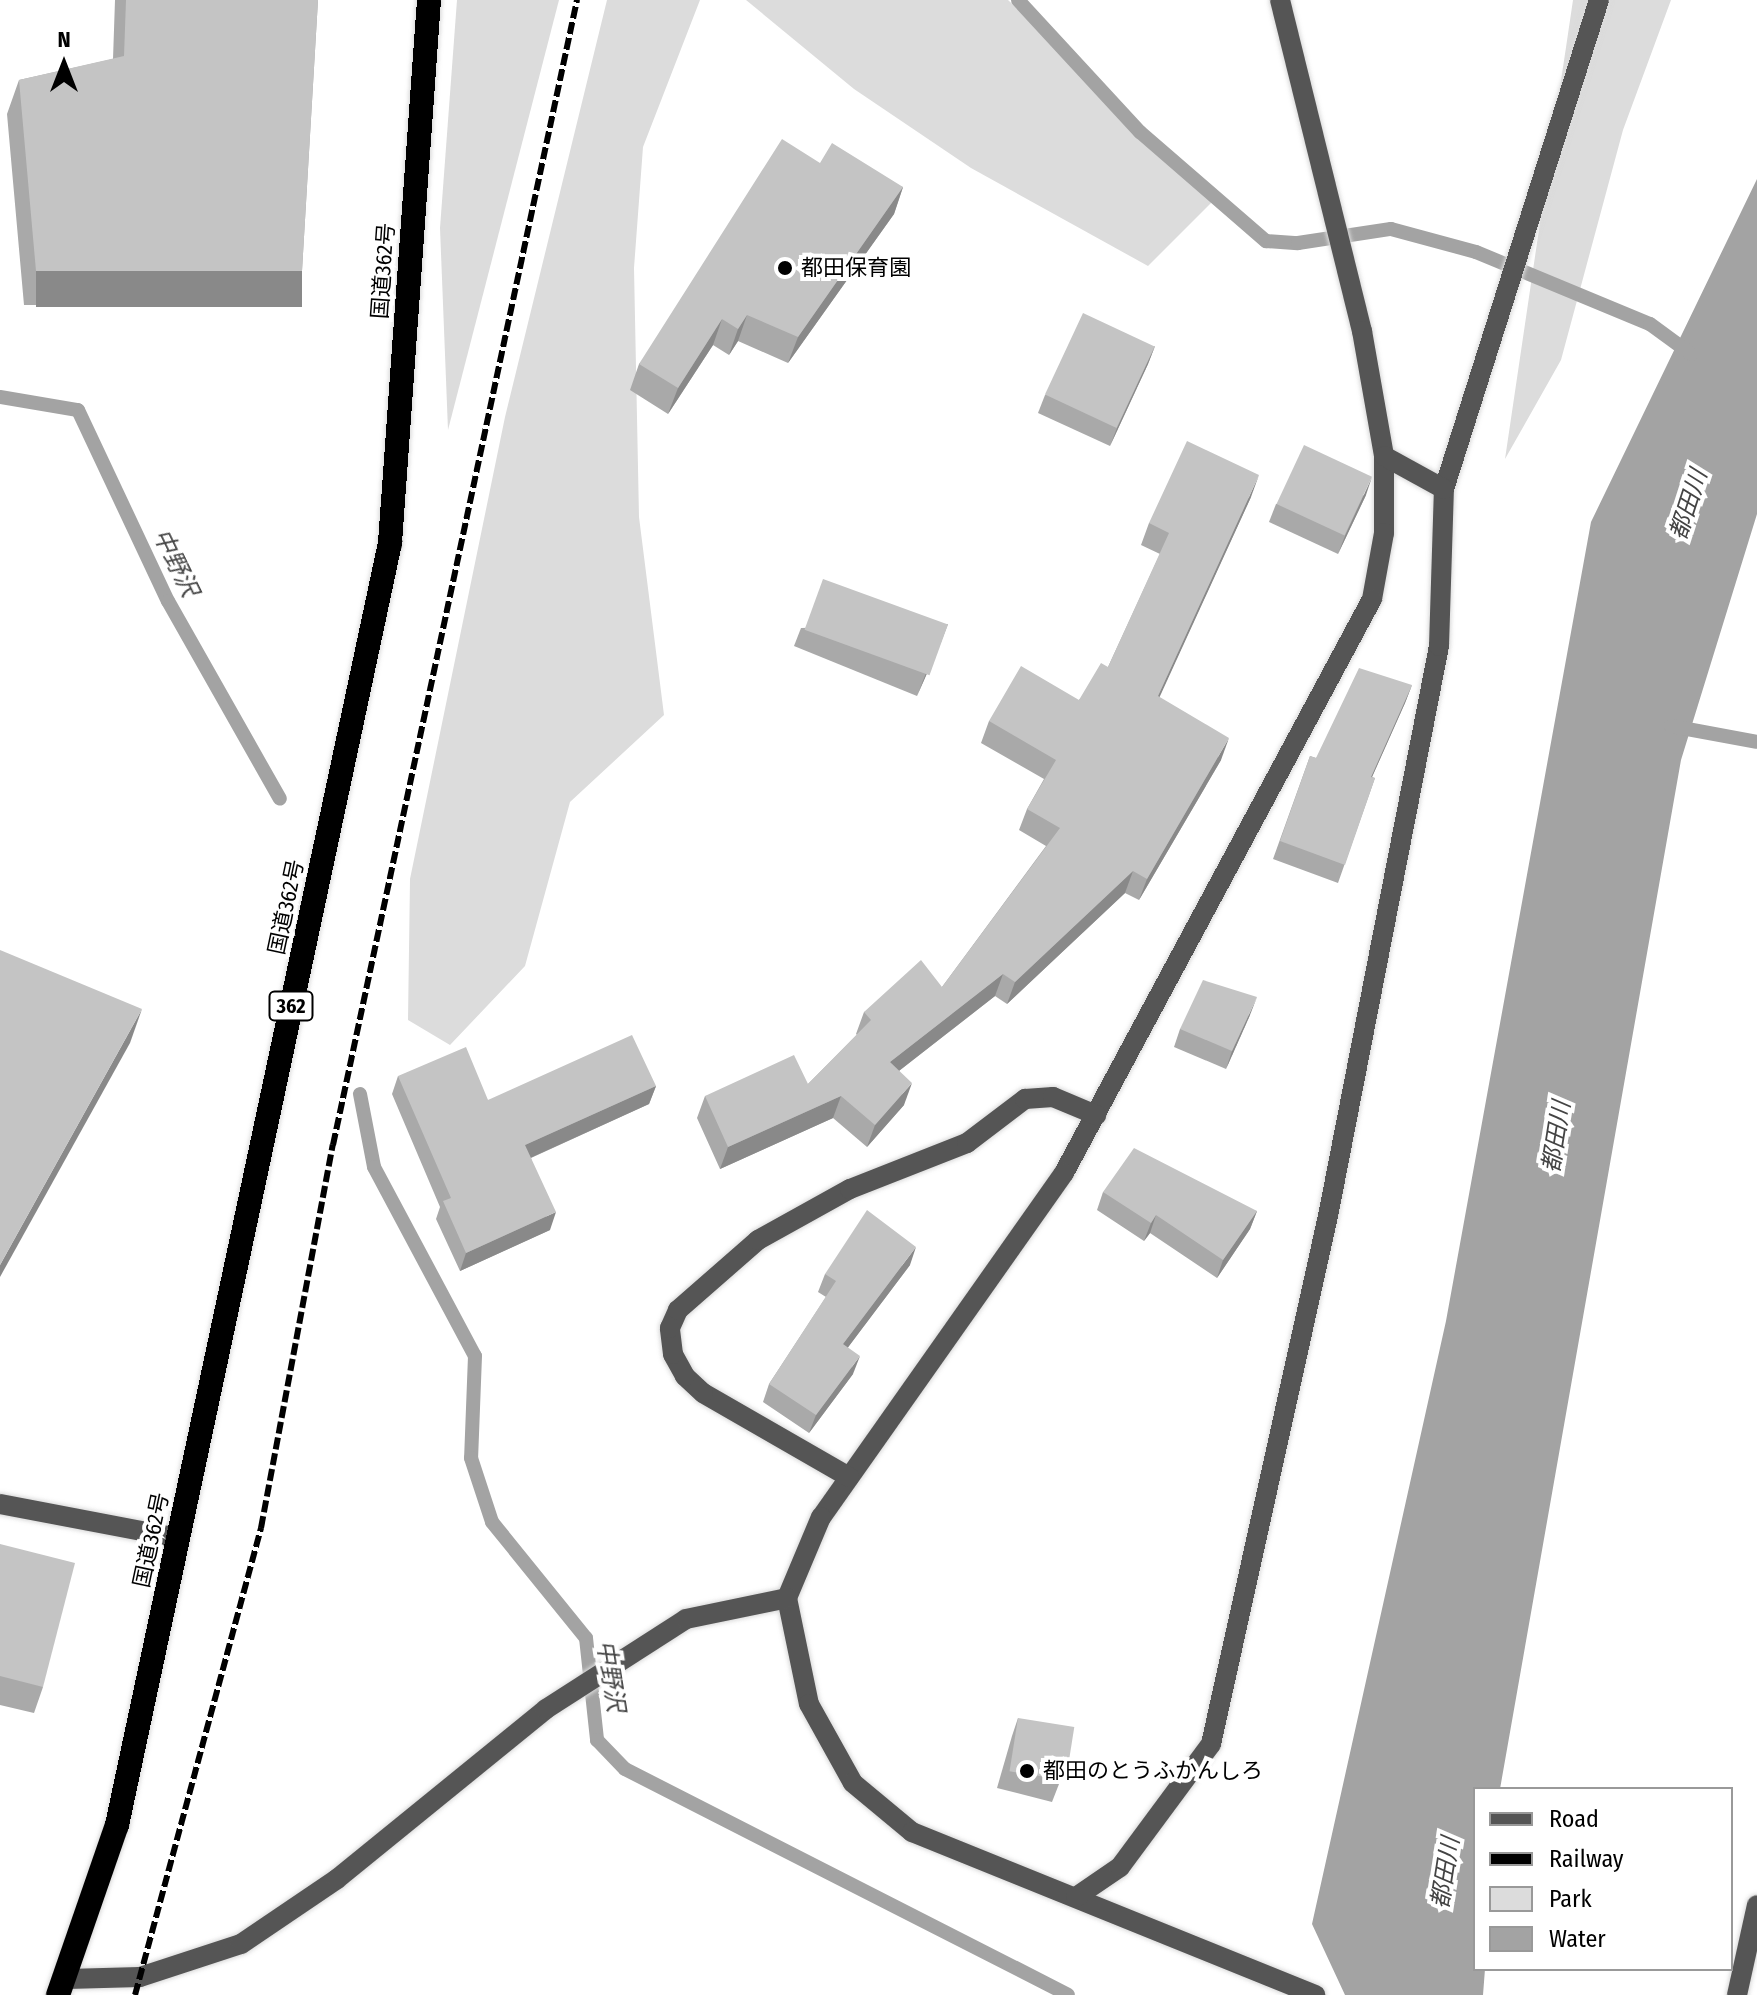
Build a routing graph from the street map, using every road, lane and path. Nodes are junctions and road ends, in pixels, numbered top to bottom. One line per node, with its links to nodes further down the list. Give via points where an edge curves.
1 (429, 0): 9 (highway, 国道362号 / 362, via 390,543)
2 (1280, 0): 4 (street, via 1362,331)
3 (1599, 0): 5 (street)
4 (1384, 456): 5 (street); 6 (street, via 1384,533 1372,599)
5 (1444, 489): 11 (street, via 1439,646 1426,736 1328,1216 1211,1744 1120,1867)
6 (1096, 1115): 7 (street, via 1064,1173); 7 (street, via 1053,1097 1025,1099 967,1143 850,1189 758,1240 678,1310 670,1328 673,1354 685,1376 703,1393)
7 (849, 1477): 10 (street, via 821,1517)
8 (0, 1504): 9 (street)
9 (178, 1538): 13 (highway, 国道362号 / 362, via 117,1825)
10 (787, 1598): 11 (street, via 809,1704 853,1783 912,1832); 13 (street, via 686,1619 546,1709 337,1879 241,1944 140,1977)
11 (1076, 1897): 14 (street)
12 (1757, 1905): 15 (street)
13 (62, 1987)
14 (1315, 1995)
15 (1737, 1995)

